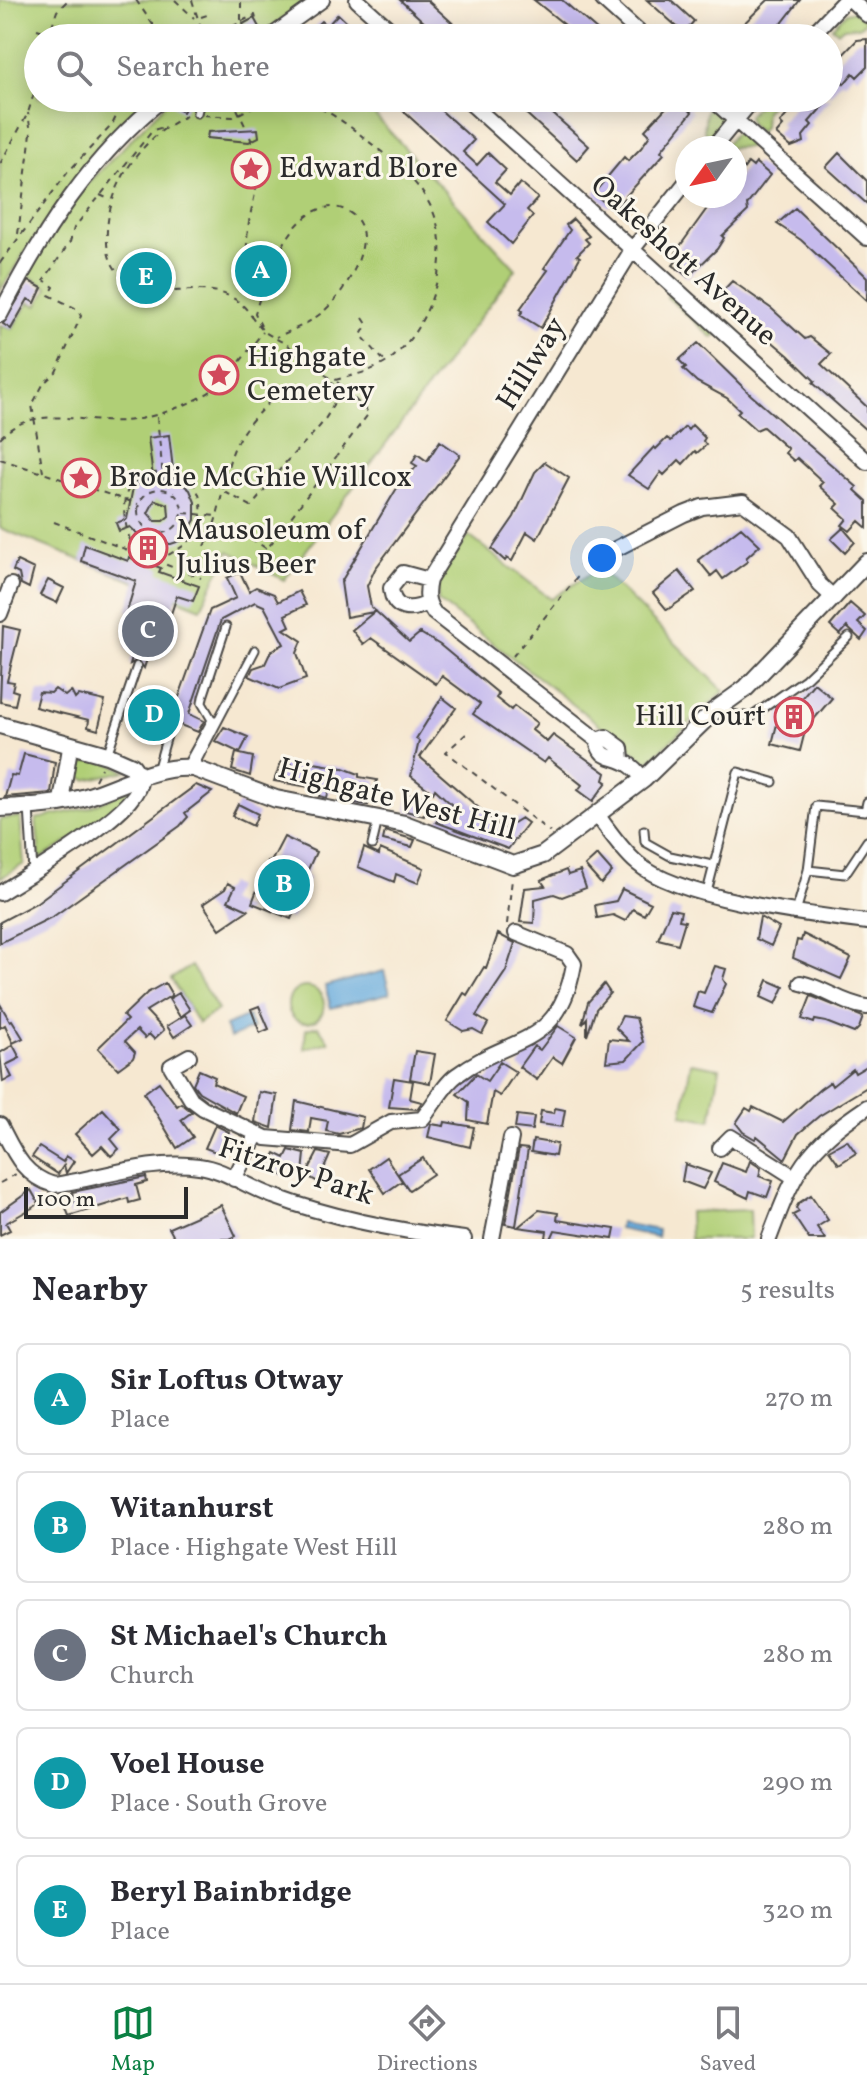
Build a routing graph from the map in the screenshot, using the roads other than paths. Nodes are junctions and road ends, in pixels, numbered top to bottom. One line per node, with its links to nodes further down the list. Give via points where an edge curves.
1 (322, 0): 6 (street)
2 (357, 0): 7 (street)
3 (603, 0): 8 (street)
4 (848, 0): 5 (street); 9 (street)
5 (867, 15)
6 (289, 24)
7 (384, 24)
8 (630, 24)
9 (823, 24)
10 (150, 112): 19 (street, via 66,203)
11 (480, 112): 18 (street, Oakeshott Avenue)
12 (727, 112): 14 (street)
13 (741, 112): 14 (street)
14 (735, 119): 15 (street); 17 (street)
15 (722, 136)
16 (675, 196): 18 (street, Hillway)
17 (867, 238)
18 (632, 250): 20 (street, Oakeshott Avenue); 23 (street, Hillway)
19 (0, 315)
20 (867, 462)
21 (867, 562): 25 (street, Highgate West Hill)
22 (588, 563): 25 (street, via 684,514 743,502 789,536)
23 (429, 580): 26 (street); 26 (street, via 403,573 391,588 401,607 411,610)
24 (11, 585): 27 (street)
25 (834, 598): 32 (street, Highgate West Hill, via 746,688)
26 (428, 603): 39 (street, via 597,740 600,752 622,760)
27 (0, 614)
28 (226, 627): 37 (lane, via 202,703 212,720)
29 (849, 637): 32 (lane, via 805,679 751,717)
30 (255, 650): 37 (lane)
31 (137, 666): 36 (lane)
32 (714, 711): 39 (street, Highgate West Hill)
33 (0, 725): 35 (street)
34 (168, 732): 38 (lane)
35 (70, 748): 36 (street); 41 (street)
36 (107, 755): 38 (street)
37 (190, 768): 38 (street); 46 (street, Highgate West Hill, via 276,799)
38 (148, 775): 41 (street); 52 (street, via 133,800)
39 (644, 779): 45 (street, Highgate West Hill)
40 (773, 782): 50 (lane, via 738,772)
41 (61, 801): 43 (street)
42 (867, 802): 51 (lane, via 865,811 816,806)
43 (29, 807): 44 (street); 52 (lane)
44 (0, 808)
45 (598, 816): 46 (street, Highgate West Hill, via 563,844 513,865); 53 (street, via 638,864)
46 (379, 819): 49 (lane)
47 (644, 830): 50 (lane, via 645,842 670,856)
48 (867, 841): 51 (lane, via 845,874)
49 (372, 845)
50 (712, 865): 53 (lane)
51 (808, 870): 55 (lane)
52 (33, 872): 54 (street)
53 (707, 892): 55 (street)
54 (0, 893)
55 (796, 913): 56 (street)
56 (867, 922)
57 (516, 933): 63 (street, via 567,954 574,964 563,1001 535,1036 456,1076 422,1119 391,1122 350,1145)
58 (801, 983): 59 (street)
59 (867, 1007)
60 (189, 1056): 63 (street, via 171,1066 191,1099)
61 (867, 1107): 66 (street, via 812,1149)
62 (0, 1125): 67 (street, Fitzroy Park, via 25,1169 54,1185 177,1165 203,1166)
63 (256, 1136): 67 (street)
64 (511, 1138): 69 (street)
65 (720, 1148): 66 (street, via 731,1137)
66 (794, 1177): 70 (street)
67 (234, 1179): 68 (street, Fitzroy Park, via 270,1196 369,1225)
68 (464, 1239)
69 (492, 1239)
70 (769, 1239)

